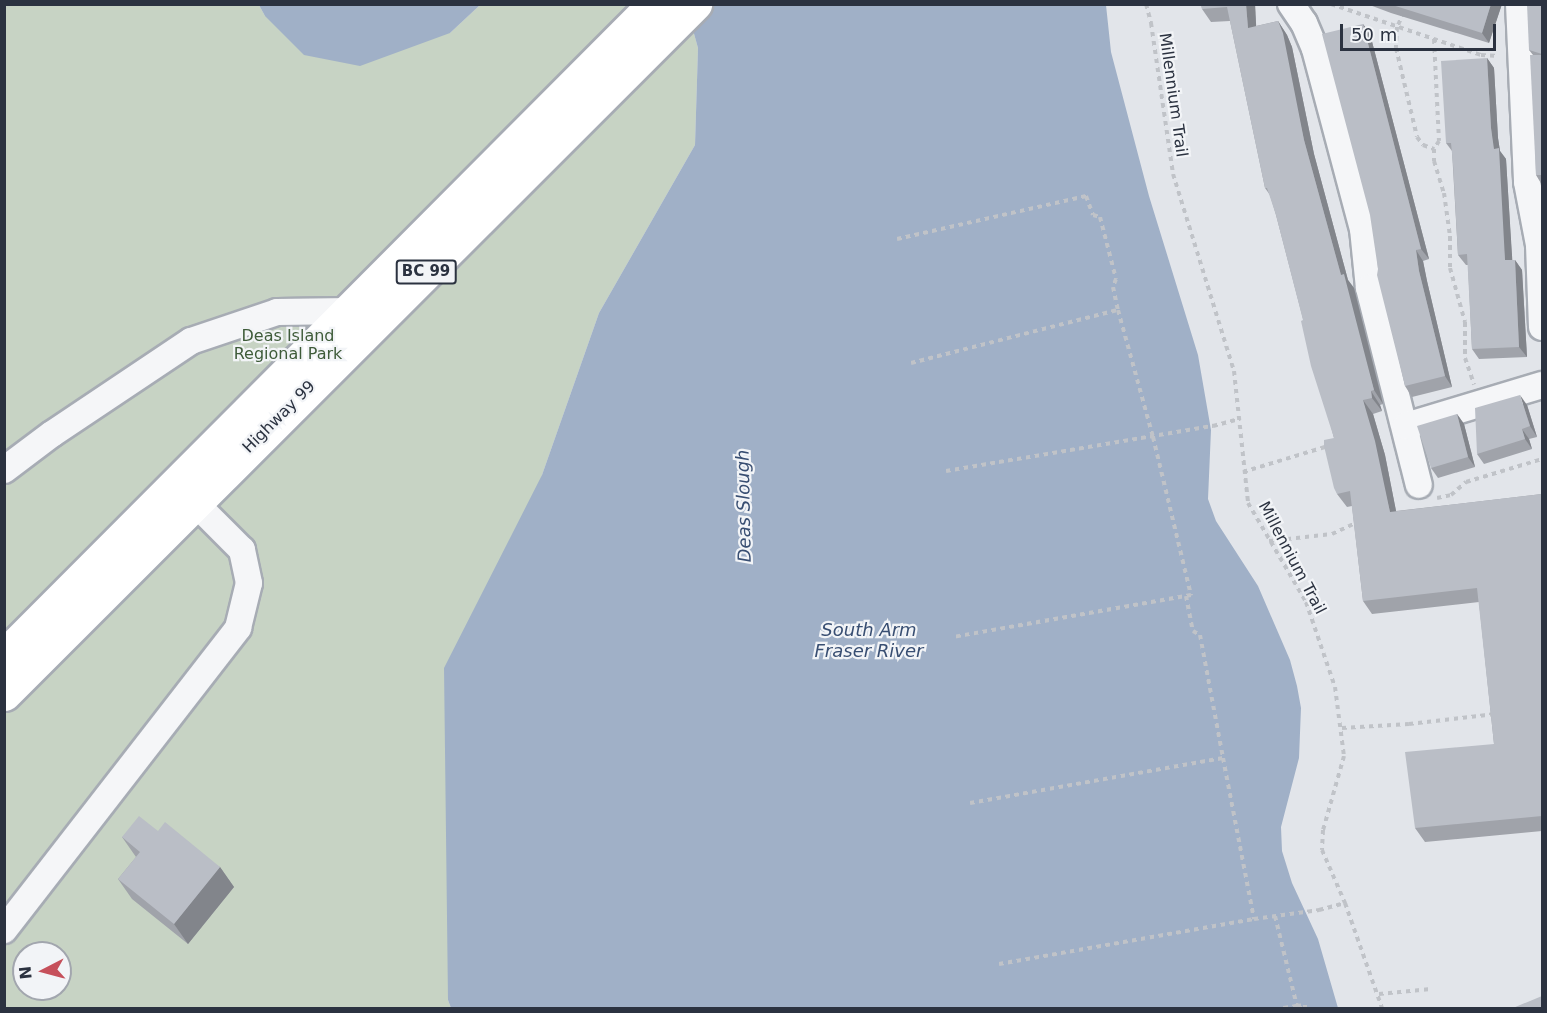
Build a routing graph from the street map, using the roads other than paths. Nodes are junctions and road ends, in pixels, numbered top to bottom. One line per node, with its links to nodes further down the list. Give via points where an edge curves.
1 (694, 4): 4 (highway, BC 99)
2 (1291, 4): 8 (lane, via 1315,48 1363,229 1369,288)
3 (1519, 4): 6 (lane, via 1527,182 1539,245)
4 (652, 20): 5 (highway, Highway 99 / BC 99); 11 (highway, Highway 99 / BC 99)
5 (350, 311): 9 (lane, via 277,312 191,341); 12 (highway, Highway 99 / BC 99)
6 (1542, 327)
7 (1542, 380): 8 (lane)
8 (1406, 426): 10 (lane)
9 (4, 470)
10 (1419, 485)
11 (194, 502): 13 (highway, Highway 99 / BC 99); 14 (lane, via 242,550 249,583 238,628)
12 (4, 656)
13 (4, 694)
14 (4, 930)

